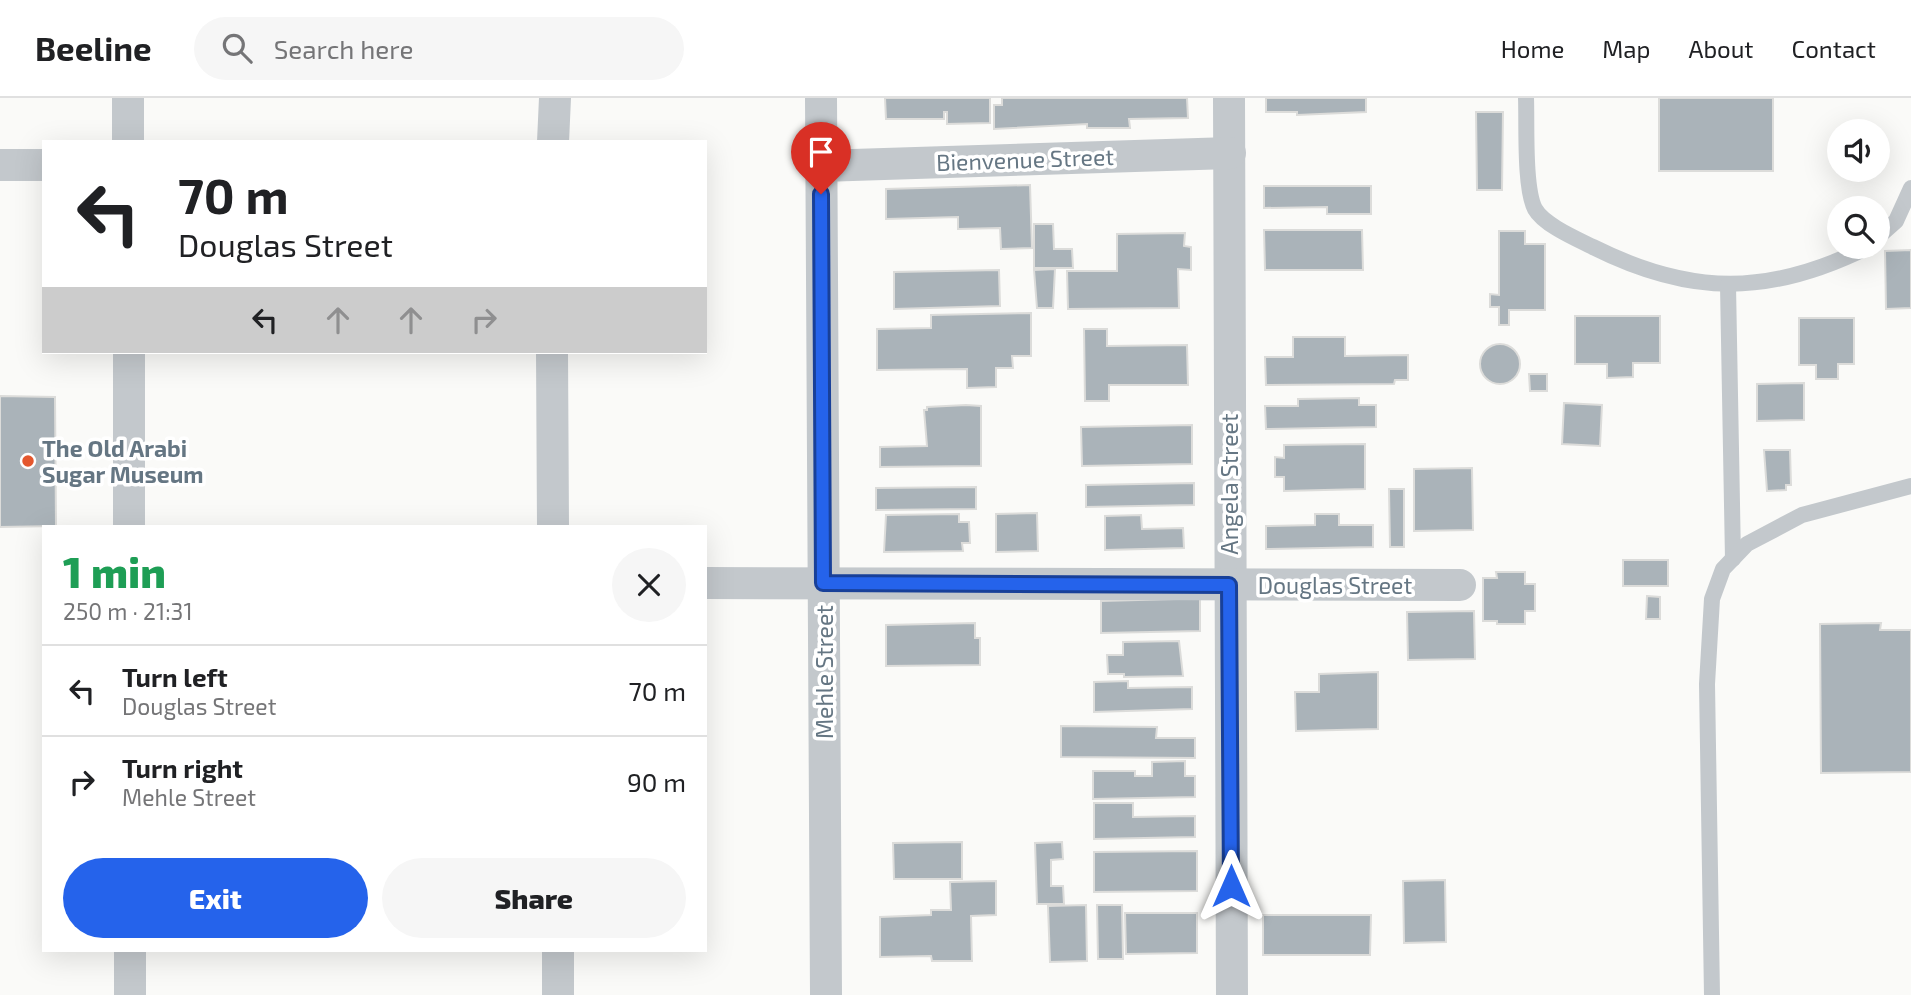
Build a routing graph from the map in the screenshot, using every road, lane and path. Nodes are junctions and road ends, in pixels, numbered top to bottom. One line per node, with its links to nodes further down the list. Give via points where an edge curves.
1 (128, 98): 6 (street)
2 (555, 98): 7 (street)
3 (821, 98): 11 (street, Mehle Street)
4 (1229, 98): 8 (street, Angela Street)
5 (1525, 98): 15 (lane, via 1529,184 1536,210 1573,237 1621,261 1661,275)
6 (128, 140)
7 (553, 140)
8 (1230, 153): 11 (street, Bienvenue Street); 24 (street, Angela Street)
9 (0, 165): 10 (street)
10 (42, 165)
11 (821, 166): 23 (street, Mehle Street)
12 (1911, 188): 13 (lane)
13 (1890, 226)
14 (1842, 259): 15 (lane, via 1772,281)
15 (1728, 285): 21 (lane)
16 (129, 354): 19 (street)
17 (552, 354): 20 (street)
18 (1911, 486): 21 (lane, via 1802,515 1747,544)
19 (129, 525)
20 (553, 525)
21 (1733, 559): 32 (lane, via 1723,569 1712,599 1708,672)
22 (707, 583): 23 (street, Douglas Street)
23 (823, 583): 24 (street, Douglas Street); 30 (street, Mehle Street)
24 (1229, 585): 25 (street, Douglas Street); 31 (street, Angela Street)
25 (1460, 585)
26 (130, 952): 28 (street)
27 (558, 952): 29 (street)
28 (131, 995)
29 (558, 995)
30 (826, 995)
31 (1232, 995)
32 (1712, 995)

